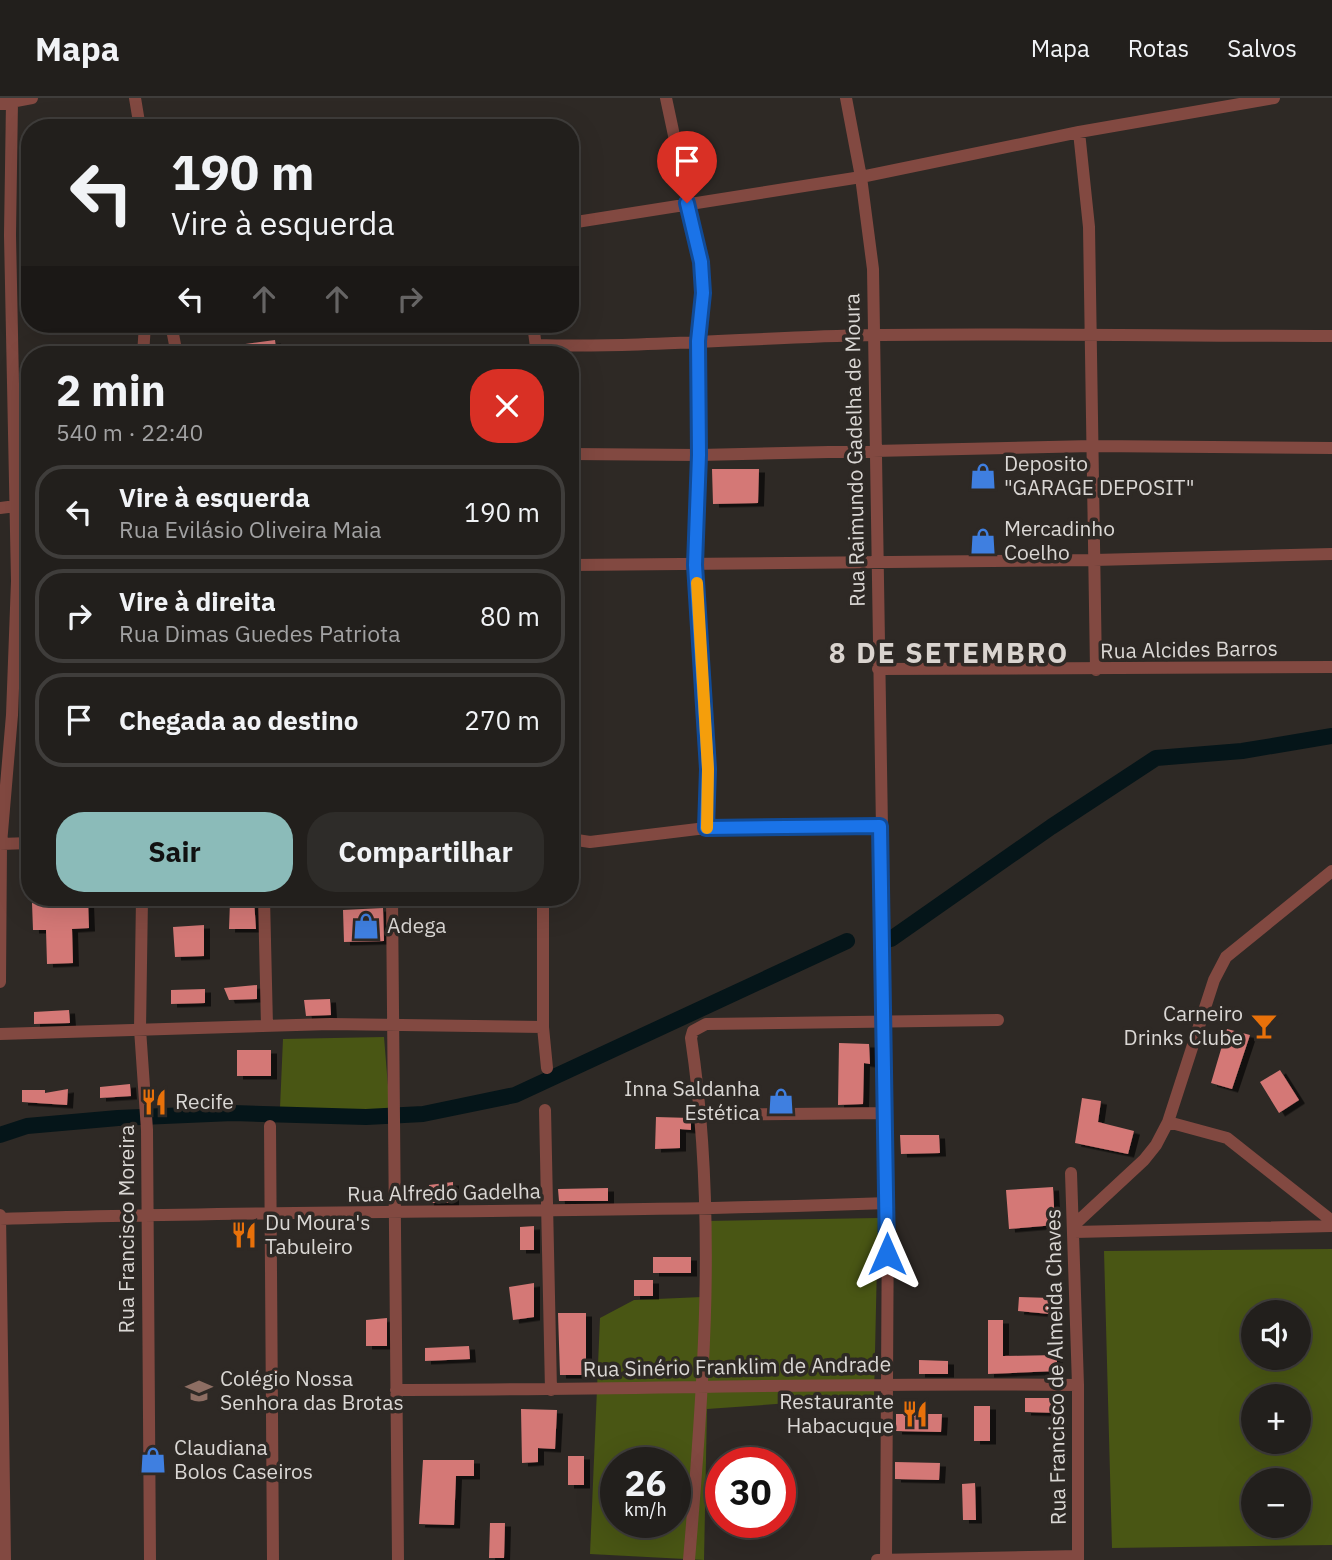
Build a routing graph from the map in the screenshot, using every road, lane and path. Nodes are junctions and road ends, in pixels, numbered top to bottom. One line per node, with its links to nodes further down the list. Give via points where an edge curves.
1 (32, 98): 6 (street)
2 (135, 98): 7 (street)
3 (666, 98): 10 (street)
4 (846, 98): 9 (street, Rua Raimundo Gadelha de Moura)
5 (1273, 98): 8 (street)
6 (6, 103): 12 (street)
7 (138, 119)
8 (1079, 132): 9 (street); 14 (street, via 1089,227)
9 (861, 177): 10 (street); 13 (street, Rua Raimundo Gadelha de Moura, via 873,269)
10 (687, 203): 11 (street); 16 (street, via 702,274)
11 (579, 221)
12 (5, 236): 18 (street)
13 (872, 335): 14 (street); 16 (street); 21 (street, Rua Raimundo Gadelha de Moura)
14 (1092, 336): 15 (street); 19 (street)
15 (1332, 336)
16 (698, 341): 17 (street); 23 (street)
17 (579, 349)
18 (6, 372): 24 (street)
19 (1092, 446): 20 (street); 21 (street); 29 (street)
20 (1332, 448)
21 (873, 450): 23 (street); 28 (street, Rua Raimundo Gadelha de Moura)
22 (579, 454): 23 (street)
23 (699, 455): 31 (street)
24 (16, 506): 25 (street); 27 (street)
25 (0, 509)
26 (1332, 554): 29 (street)
27 (21, 559)
28 (876, 561): 29 (street); 31 (street); 34 (street, Rua Raimundo Gadelha de Moura)
29 (1094, 561): 35 (street)
30 (579, 565): 31 (street)
31 (695, 565): 38 (street, via 708,769)
32 (21, 596): 36 (street)
33 (1332, 667): 35 (street, Rua Alcides Barros)
34 (878, 669): 35 (street, Rua Alcides Barros); 37 (street, Rua Raimundo Gadelha de Moura)
35 (1096, 670)
36 (6, 715): 41 (street)
37 (880, 826): 38 (street); 49 (street, Rua Raimundo Gadelha de Moura)
38 (706, 828): 39 (street)
39 (579, 840)
40 (21, 843): 41 (street)
41 (0, 844): 47 (street)
42 (1332, 871): 59 (street, via 1226,957 1214,980)
43 (142, 906): 53 (street, Rua Francisco Moreira)
44 (264, 906): 51 (street)
45 (392, 906): 50 (street)
46 (543, 906): 52 (street)
47 (0, 982)
48 (998, 1020): 49 (street)
49 (883, 1021): 57 (street, Rua Raimundo Gadelha de Moura); 58 (street, via 706,1024 693,1031 691,1038)
50 (393, 1025): 51 (street); 52 (street); 65 (street)
51 (267, 1026): 53 (street)
52 (543, 1027): 55 (street)
53 (140, 1029): 54 (street); 66 (street, Rua Francisco Moreira)
54 (0, 1034)
55 (547, 1068)
56 (545, 1110): 64 (street)
57 (886, 1113): 58 (street); 62 (street, Rua Raimundo Gadelha de Moura)
58 (702, 1115): 63 (street)
59 (1168, 1122): 69 (street, via 1227,1138); 70 (street, via 1144,1160)
60 (270, 1126): 67 (street)
61 (1072, 1173): 70 (street, Rua Francisco de Almeida Chaves)
62 (888, 1203): 63 (street, Rua Alfredo Gadelha); 71 (street, Rua Raimundo Gadelha de Moura)
63 (707, 1210): 64 (street, Rua Alfredo Gadelha); 73 (street)
64 (547, 1211): 65 (street, Rua Alfredo Gadelha); 75 (street)
65 (396, 1213): 67 (street, Rua Alfredo Gadelha); 74 (street)
66 (146, 1214): 67 (street, Rua Alfredo Gadelha); 68 (street, Rua Alfredo Gadelha); 78 (street, Rua Francisco Moreira)
67 (271, 1215): 79 (street)
68 (0, 1217): 77 (street)
69 (1332, 1223): 70 (street)
70 (1074, 1228): 72 (street, Rua Francisco de Almeida Chaves)
71 (887, 1382): 72 (street, Rua Sinério Franklim de Andrade); 73 (street, Rua Sinério Franklim de Andrade); 83 (street, Rua Raimundo Gadelha de Moura)
72 (1078, 1385): 76 (street, Rua Francisco de Almeida Chaves)
73 (704, 1389): 75 (street, Rua Sinério Franklim de Andrade); 81 (street)
74 (396, 1390): 75 (street, Rua Sinério Franklim de Andrade); 80 (street)
75 (551, 1390)
76 (1078, 1558): 83 (street)
77 (5, 1560)
78 (150, 1560)
79 (273, 1560)
80 (398, 1560)
81 (689, 1560)
82 (877, 1560): 83 (street)
83 (886, 1560)

